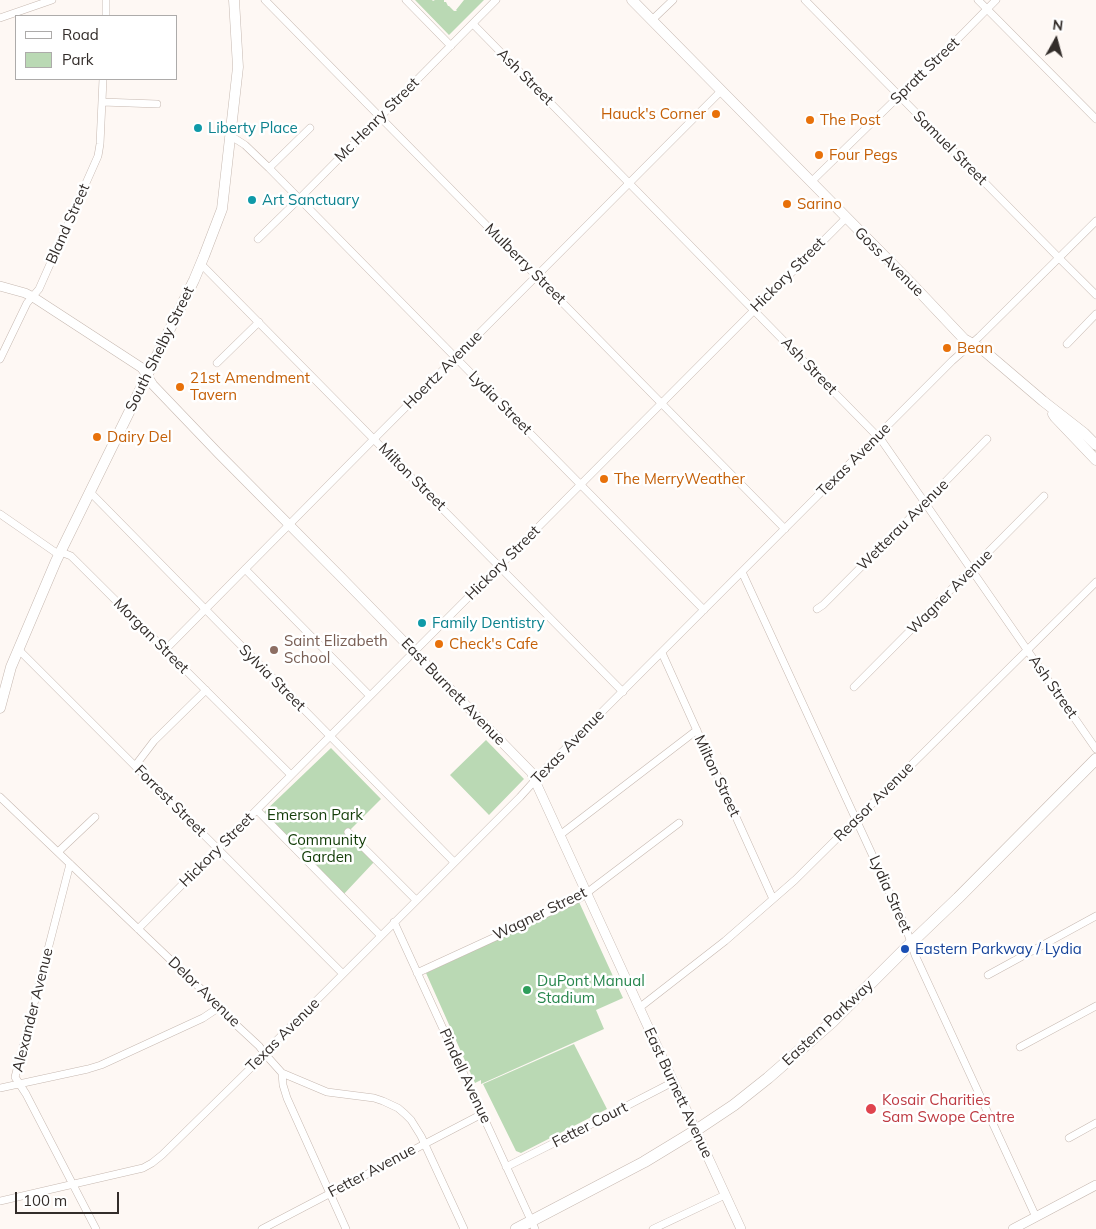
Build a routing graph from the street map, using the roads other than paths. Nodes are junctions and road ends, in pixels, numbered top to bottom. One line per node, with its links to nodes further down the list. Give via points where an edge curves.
1 (52, 0): 14 (street)
2 (106, 0): 13 (street)
3 (234, 0): 26 (main road, South Shelby Street, via 238,67)
4 (265, 0): 23 (street, Mulberry Street)
5 (406, 0): 17 (street)
6 (496, 0): 16 (street, Mc Henry Street)
7 (632, 0): 15 (main road, Goss Avenue)
8 (673, 0): 15 (street)
9 (806, 0): 20 (street, Samuel Street)
10 (978, 0): 12 (street)
11 (996, 0): 12 (street, Spratt Street)
12 (987, 9): 20 (street, Spratt Street); 24 (street)
13 (106, 15)
14 (0, 18)
15 (652, 20): 19 (main road, Goss Avenue)
16 (473, 24): 17 (street, Mc Henry Street); 29 (street, Ash Street)
17 (451, 46): 23 (street, Mc Henry Street)
18 (103, 80): 21 (street, Bland Street)
19 (722, 91): 28 (main road, Goss Avenue); 29 (street, Hoertz Avenue)
20 (899, 96): 28 (street, Spratt Street); 34 (street, Samuel Street)
21 (102, 102): 22 (street); 39 (street, Bland Street, via 98,156)
22 (157, 104)
23 (380, 117): 30 (street, Mc Henry Street); 36 (street, Mulberry Street)
24 (1096, 119)
25 (310, 128): 27 (street)
26 (231, 136): 27 (street, Lydia Street); 35 (main road, South Shelby Street, via 222,209)
27 (269, 168): 30 (street, Lydia Street)
28 (811, 182): 31 (main road, Goss Avenue)
29 (629, 184): 36 (street, Hoertz Avenue); 40 (street, Ash Street)
30 (299, 199): 33 (street, Mc Henry Street); 45 (street, Lydia Street)
31 (846, 218): 40 (street, Hickory Street); 43 (main road, Goss Avenue, via 964,339)
32 (1096, 221): 34 (street, Texas Avenue)
33 (258, 239)
34 (1059, 258): 38 (street, Samuel Street); 43 (street, Texas Avenue)
35 (201, 264): 42 (street, Milton Street); 48 (main road, South Shelby Street)
36 (537, 276): 45 (street, Hoertz Avenue); 49 (street, Mulberry Street)
37 (0, 286): 39 (street, East Burnett Avenue)
38 (1096, 295)
39 (33, 296): 46 (street, Bland Street); 48 (street, East Burnett Avenue, via 142,368)
40 (754, 310): 49 (street, Hickory Street); 51 (street, Ash Street)
41 (1096, 314): 44 (street)
42 (259, 322): 47 (street); 52 (street, Milton Street)
43 (972, 343): 50 (main road, Goss Avenue); 51 (street, Texas Avenue)
44 (1067, 344)
45 (456, 358): 52 (street, Hoertz Avenue); 56 (street, Lydia Street)
46 (0, 359)
47 (217, 363)
48 (147, 376): 57 (main road, South Shelby Street); 61 (street, East Burnett Avenue, via 153,386)
49 (662, 403): 56 (street, Hickory Street); 62 (street, Mulberry Street)
50 (1049, 407): 54 (main road, Goss Avenue); 55 (main road, Goss Avenue)
51 (878, 437): 59 (street, Ash Street); 62 (street, Texas Avenue)
52 (374, 439): 61 (street, Hoertz Avenue); 64 (street, Milton Street)
53 (987, 439): 59 (street, Wetterau Avenue)
54 (1096, 445)
55 (1096, 460)
56 (580, 484): 64 (street, Hickory Street); 71 (street, Lydia Street)
57 (91, 492): 63 (main road, South Shelby Street); 69 (street, Sylvia Street)
58 (1044, 496): 66 (street, Wagner Avenue)
59 (925, 503): 66 (street, Ash Street); 70 (street, Wetterau Avenue)
60 (0, 514): 63 (street, Morgan Street, via 55,552)
61 (289, 525): 65 (street, Hoertz Avenue); 75 (street, East Burnett Avenue)
62 (786, 529): 67 (street, Texas Avenue)
63 (61, 552): 72 (main road, South Shelby Street); 73 (street, Morgan Street, via 71,556)
64 (499, 566): 75 (street, Hickory Street); 79 (street, Milton Street)
65 (245, 569): 69 (street, Hoertz Avenue); 80 (street)
66 (971, 570): 74 (street, Ash Street); 77 (street, Wagner Avenue)
67 (742, 572): 71 (street, Texas Avenue); 92 (street, Lydia Street)
68 (1096, 582): 74 (street, Reasor Avenue)
69 (205, 609): 73 (street, Hoertz Avenue); 83 (street, Sylvia Street)
70 (817, 609)
71 (704, 610): 76 (street, Texas Avenue)
72 (18, 649): 81 (main road, South Shelby Street); 86 (street, Forrest Street)
73 (166, 649): 78 (street, Morgan Street)
74 (1027, 650): 84 (street, Ash Street); 92 (street, Reasor Avenue)
75 (414, 652): 80 (street, Hickory Street); 88 (street, East Burnett Avenue, via 516,756)
76 (662, 653): 79 (street, Texas Avenue); 82 (street, Milton Street)
77 (854, 687)
78 (206, 690): 86 (street); 87 (street, Morgan Street)
79 (623, 692): 88 (street, Texas Avenue)
80 (370, 696): 83 (street, Hickory Street)
81 (0, 708)
82 (696, 730): 95 (street); 101 (street, Milton Street)
83 (330, 736): 87 (street, Hickory Street); 98 (street, Sylvia Street)
84 (1096, 749)
85 (1096, 759): 107 (main road, Eastern Parkway)
86 (135, 766): 96 (street, Forrest Street)
87 (291, 775): 90 (street, Hickory Street)
88 (535, 781): 95 (street, East Burnett Avenue); 98 (street, Texas Avenue)
89 (0, 797): 97 (street, Delor Avenue)
90 (256, 810): 96 (street, Hickory Street); 106 (street)
91 (96, 817): 97 (street)
92 (857, 820): 101 (street, Reasor Avenue); 107 (street, Lydia Street)
93 (679, 823): 100 (street, Wagner Street)
94 (348, 832): 102 (street)
95 (560, 835): 100 (street, East Burnett Avenue)
96 (218, 849): 105 (street, Hickory Street); 109 (street, Forrest Street)
97 (58, 852): 99 (street, Delor Avenue)
98 (454, 862): 102 (street, Texas Avenue)
99 (70, 864): 105 (street, Delor Avenue); 118 (street, Alexander Avenue, via 16,1072)
100 (586, 893): 108 (street, Wagner Street); 113 (street, East Burnett Avenue)
101 (774, 899): 113 (street, Reasor Avenue)
102 (416, 900): 104 (street, Texas Avenue)
103 (1096, 916): 110 (street)
104 (394, 922): 106 (street, Texas Avenue); 108 (street, Pindell Avenue)
105 (138, 929): 112 (street, Delor Avenue)
106 (381, 936): 109 (street, Texas Avenue)
107 (912, 942): 122 (main road, Eastern Parkway, via 797,1054 734,1105); 131 (street, Lydia Street)
108 (417, 973): 120 (street, Pindell Avenue)
109 (343, 974): 115 (street, Texas Avenue)
110 (988, 975)
111 (1096, 1006): 114 (street)
112 (218, 1008): 115 (street, Delor Avenue); 118 (street, via 101,1065)
113 (639, 1008): 117 (street, East Burnett Avenue)
114 (1020, 1047)
115 (265, 1054): 116 (street, Delor Avenue); 126 (street, Texas Avenue, via 156,1160 143,1168)
116 (282, 1073): 124 (street, via 327,1092 374,1098 390,1104 411,1120); 128 (street, via 287,1098)
117 (673, 1082): 122 (street, East Burnett Avenue); 125 (street, Fetter Court)
118 (19, 1084): 119 (street); 126 (street, Alexander Avenue)
119 (0, 1088)
120 (482, 1114): 124 (street, Fetter Avenue); 125 (street, Pindell Avenue)
121 (1096, 1123): 123 (street)
122 (695, 1130): 129 (street, East Burnett Avenue); 132 (main road, Eastern Parkway)
123 (1069, 1138)
124 (425, 1144): 128 (street, Fetter Avenue); 136 (street)
125 (506, 1167): 132 (street, Pindell Avenue)
126 (73, 1185): 130 (street, Texas Avenue); 133 (street, Alexander Avenue)
127 (1096, 1185): 131 (street)
128 (330, 1194): 134 (street, Fetter Avenue); 135 (street)
129 (725, 1195): 138 (street); 139 (street, East Burnett Avenue)
130 (0, 1201)
131 (1036, 1216): 140 (street)
132 (533, 1225): 137 (main road, Eastern Parkway)
133 (96, 1229)
134 (262, 1229)
135 (346, 1229)
136 (464, 1229)
137 (516, 1229)
138 (653, 1229)
139 (740, 1229)
140 (1013, 1229)

